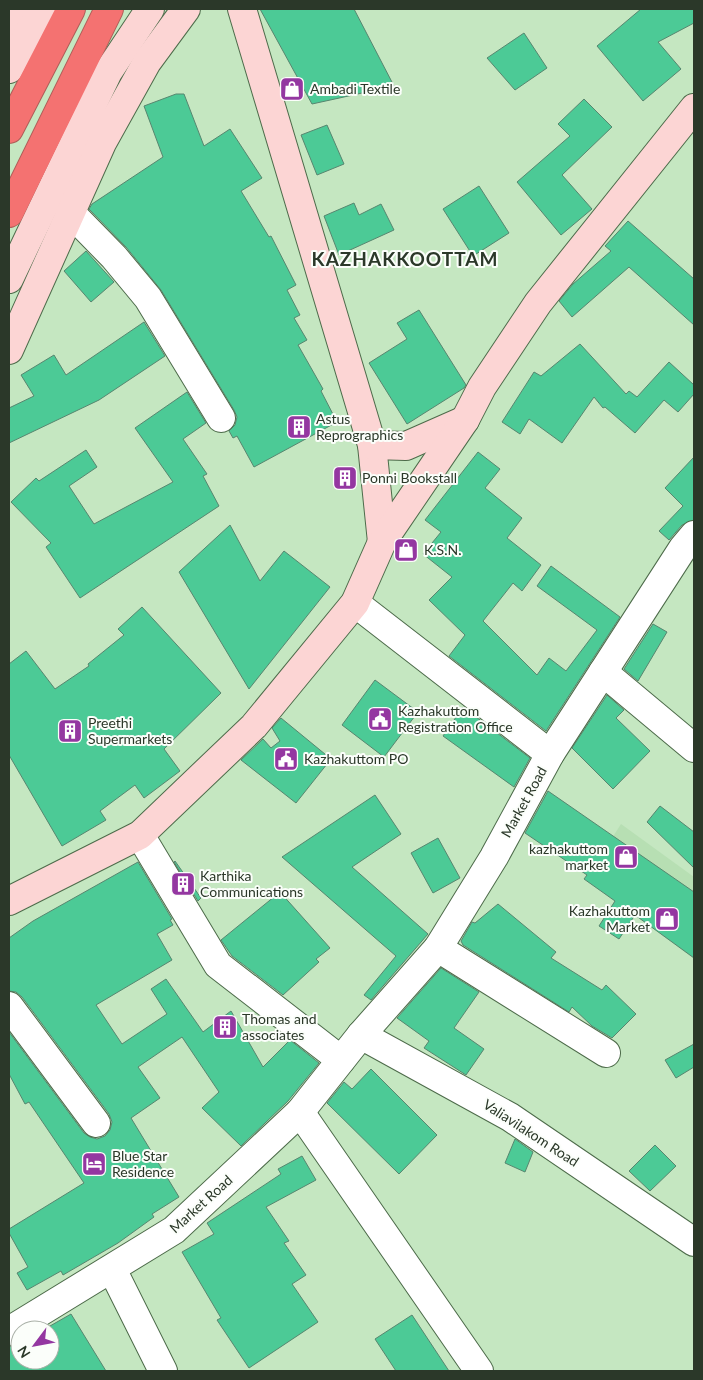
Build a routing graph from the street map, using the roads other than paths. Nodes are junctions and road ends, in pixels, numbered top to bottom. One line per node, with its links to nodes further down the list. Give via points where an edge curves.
1 (20, 9): 8 (main road)
2 (42, 9): 9 (main road)
3 (71, 9): 11 (highway)
4 (109, 9): 13 (highway)
5 (150, 9): 14 (main road, via 108,72)
6 (186, 9): 12 (main road, via 148,62 102,143)
7 (242, 9): 18 (main road)
8 (9, 29)
9 (9, 69)
10 (694, 108): 17 (main road, via 538,303 482,386)
11 (9, 129)
12 (70, 212): 15 (main road); 16 (street, via 148,298)
13 (9, 213)
14 (9, 279)
15 (9, 350)
16 (221, 418)
17 (465, 420): 18 (main road, via 406,446); 20 (main road)
18 (372, 444): 20 (main road)
19 (694, 535): 22 (street, Market Road)
20 (382, 542): 21 (main road)
21 (355, 603): 24 (street); 25 (main road, via 254,726)
22 (603, 672): 23 (street); 24 (street, Market Road)
23 (694, 748)
24 (550, 754): 27 (street, Market Road, via 494,857)
25 (140, 836): 26 (main road); 31 (street, via 218,965)
26 (9, 901)
27 (438, 948): 29 (street, Market Road); 30 (street)
28 (9, 1006): 33 (street)
29 (361, 1035): 31 (street, Market Road); 34 (street, Valiavilakom Road, via 510,1117)
30 (606, 1053)
31 (341, 1060): 32 (street, Market Road)
32 (300, 1112): 35 (street, Market Road, via 174,1230); 38 (street)
33 (96, 1123)
34 (694, 1242)
35 (112, 1269): 36 (street, Market Road); 37 (street)
36 (9, 1331)
37 (163, 1371)
38 (480, 1371)

